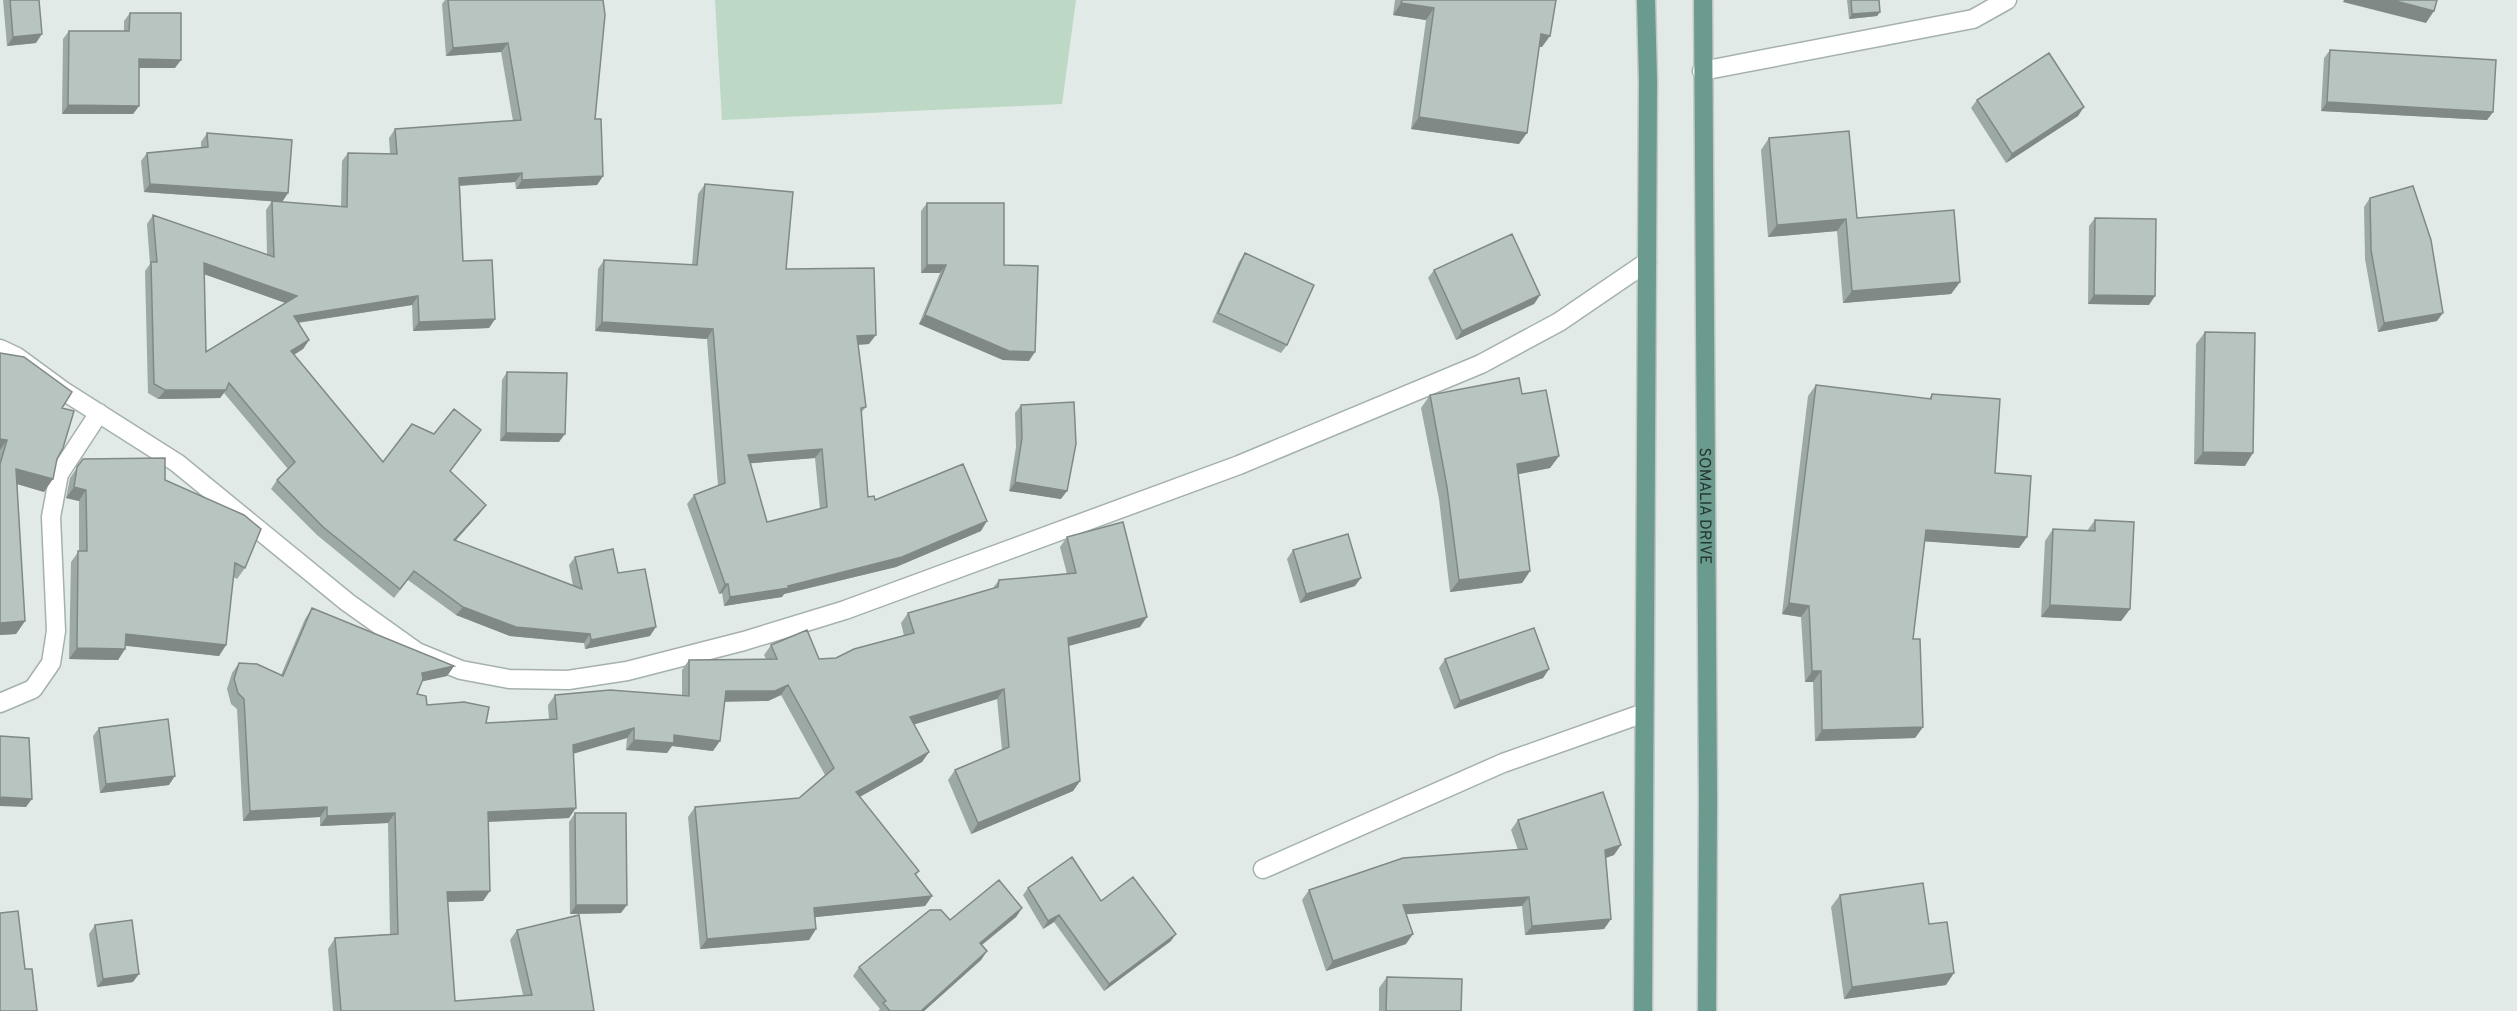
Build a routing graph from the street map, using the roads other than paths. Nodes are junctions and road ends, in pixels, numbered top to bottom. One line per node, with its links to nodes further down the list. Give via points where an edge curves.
1 (1646, 0): 5 (main road)
2 (1703, 0): 4 (main road, SOMALIA DRIVE)
3 (2007, 0): 4 (street, via 1973,19)
4 (1702, 71): 12 (main road, SOMALIA DRIVE, via 1707,418)
5 (1647, 262): 7 (street, via 1559,322 1481,364 1239,465 845,610 627,671 568,680 509,679 461,670 417,652 347,602 177,462); 9 (main road)
6 (0, 349): 7 (street)
7 (99, 413): 8 (street, via 59,474 51,517 56,632 51,663 33,689)
8 (0, 704)
9 (1644, 713): 10 (street, via 1503,763); 11 (main road)
10 (1263, 869)
11 (1643, 1011)
12 (1707, 1011)

